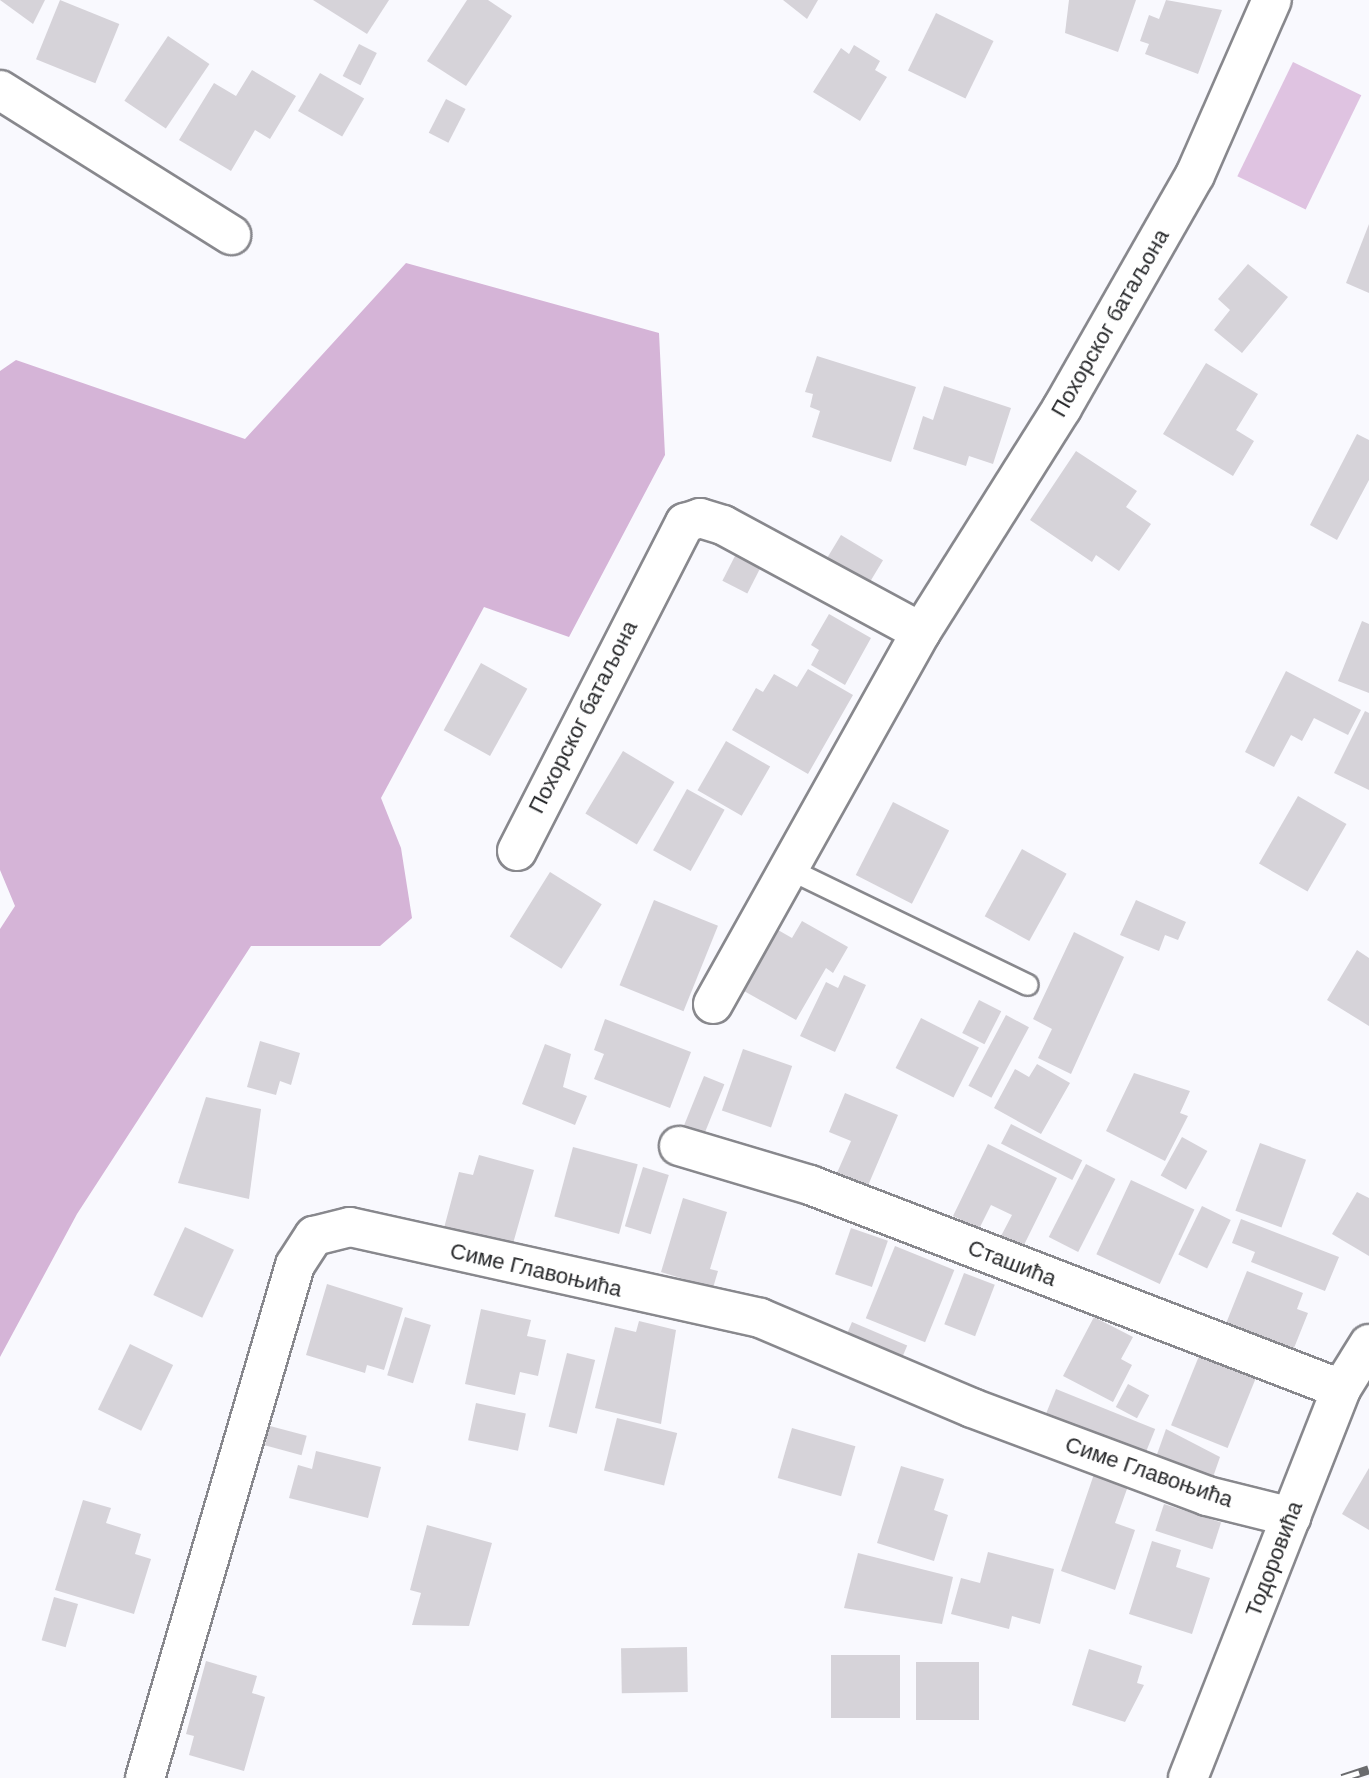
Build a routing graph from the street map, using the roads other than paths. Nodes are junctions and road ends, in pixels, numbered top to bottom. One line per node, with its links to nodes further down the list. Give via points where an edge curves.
1 (1272, 0): 4 (street, Похорског батаљона, via 1195,175 1062,408)
2 (0, 90): 3 (street)
3 (231, 235)
4 (921, 632): 5 (street, Похорског батаљона, via 723,525 700,518 685,523); 6 (street, Похорског батаљона)
5 (517, 851)
6 (791, 870): 7 (lane); 8 (street, Похорског батаљона)
7 (1028, 985)
8 (713, 1004)
9 (679, 1146): 11 (street, Сташића, via 810,1185)
10 (1369, 1344): 11 (street, Тодоровића)
11 (1341, 1389): 12 (street, Тодоровића)
12 (1291, 1517): 13 (street, Симе Главоњића, via 1207,1496 972,1408 760,1318 350,1227 314,1236 295,1265); 14 (street, Тодоровића)
13 (145, 1778)
14 (1188, 1778)

